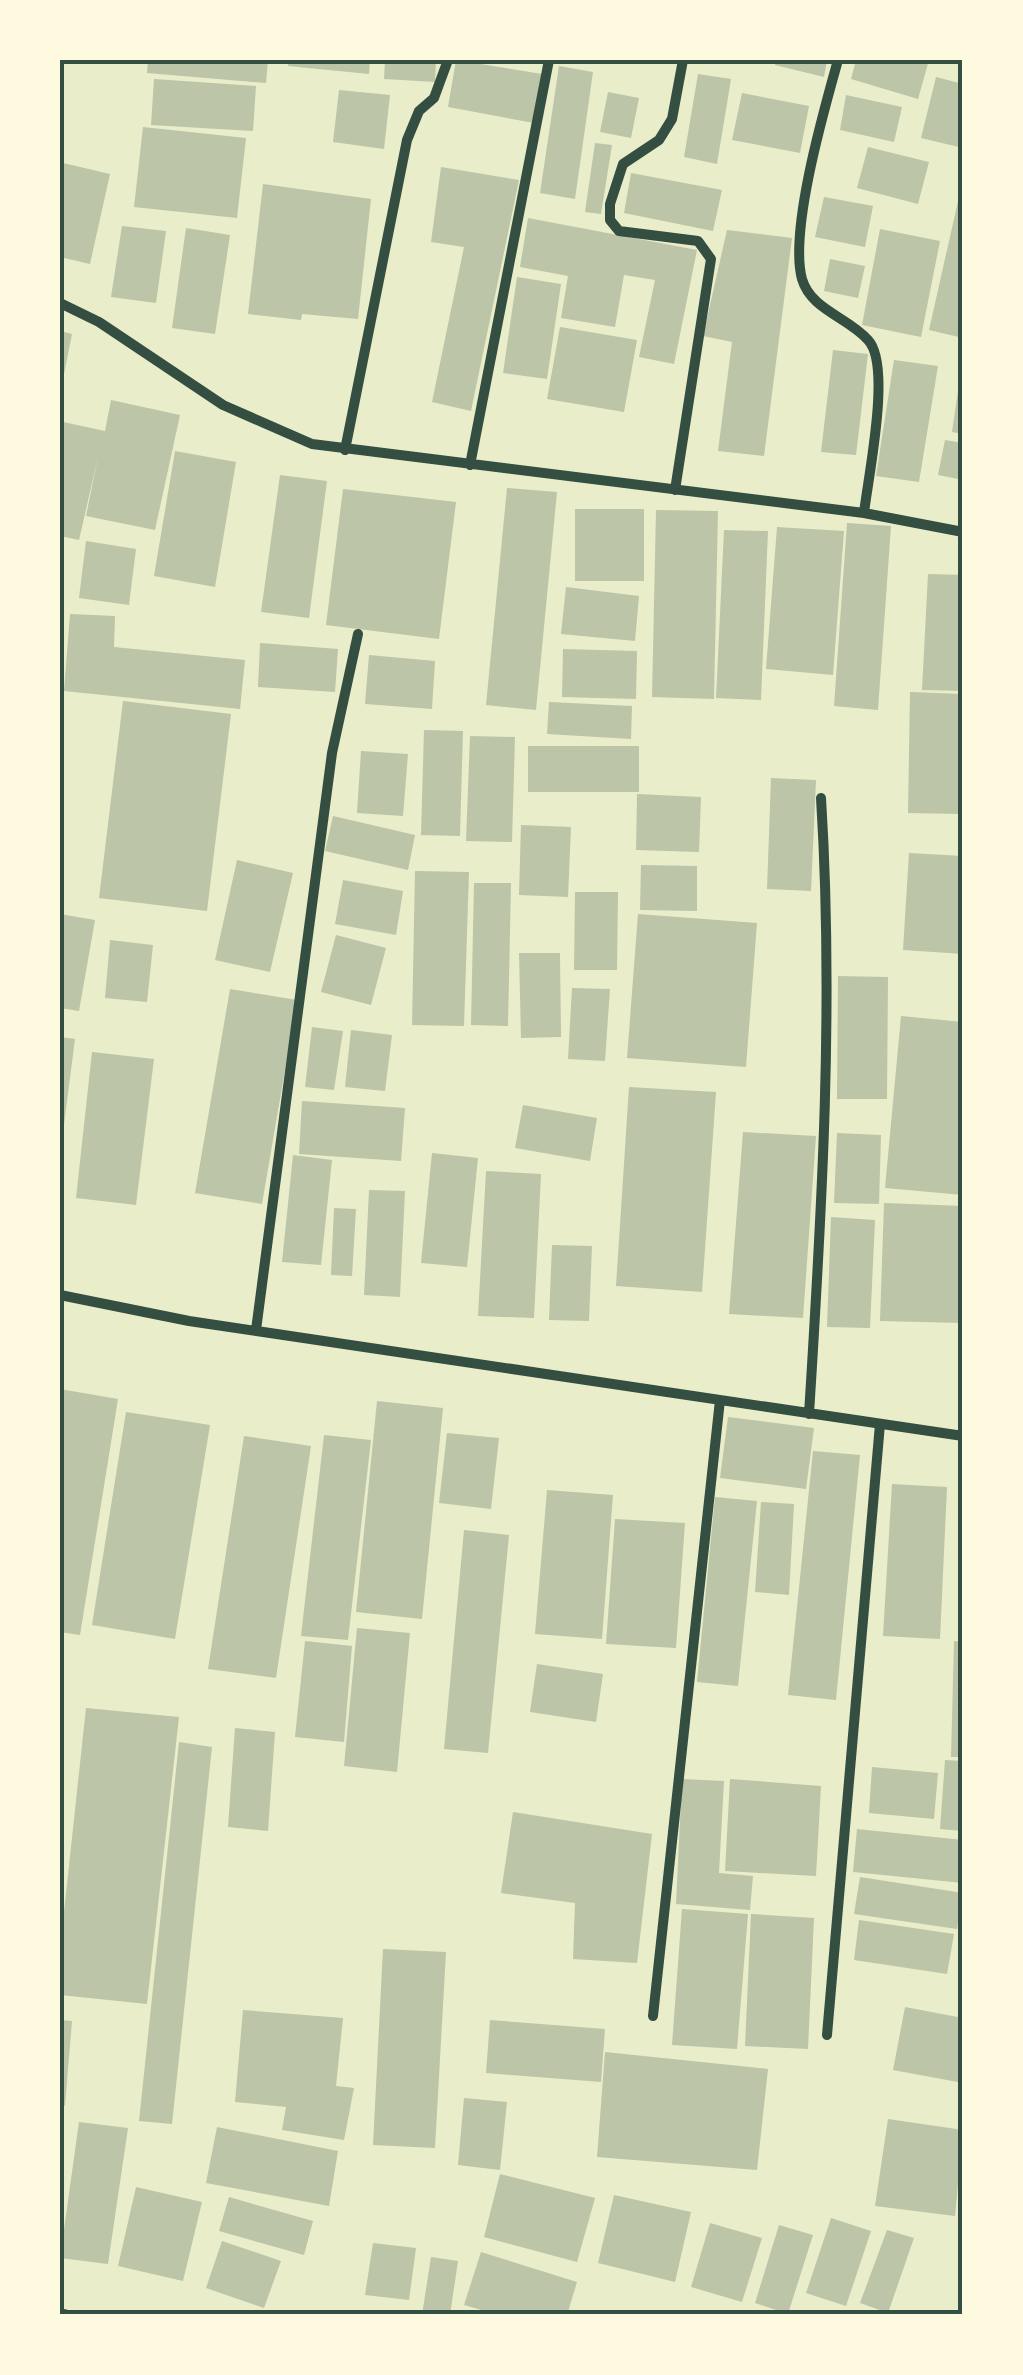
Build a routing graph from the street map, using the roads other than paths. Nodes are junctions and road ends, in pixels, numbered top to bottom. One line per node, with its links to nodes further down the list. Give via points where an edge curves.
1 (448, 60): 6 (street, via 407,140)
2 (550, 60): 7 (street)
3 (683, 60): 8 (street, via 672,119 658,140 623,164 610,204 610,220 620,231 698,241 711,258)
4 (838, 60): 9 (street, via 803,215 801,275 808,296 869,340 880,368)
5 (60, 303): 6 (street, via 100,322 223,405 312,444)
6 (345, 450): 7 (street)
7 (470, 465): 8 (street)
8 (675, 490): 9 (street)
9 (864, 513): 10 (street)
10 (963, 532)
11 (358, 634): 14 (street, via 332,753)
12 (822, 798): 16 (street, via 828,1099)
13 (60, 1296): 14 (street)
14 (256, 1330): 15 (street)
15 (720, 1400): 16 (street); 19 (street)
16 (810, 1414): 17 (street)
17 (880, 1424): 18 (street); 20 (street)
18 (963, 1436)
19 (653, 2016)
20 (827, 2035)
21 (60, 2313): 22 (street)
22 (68, 2315)

